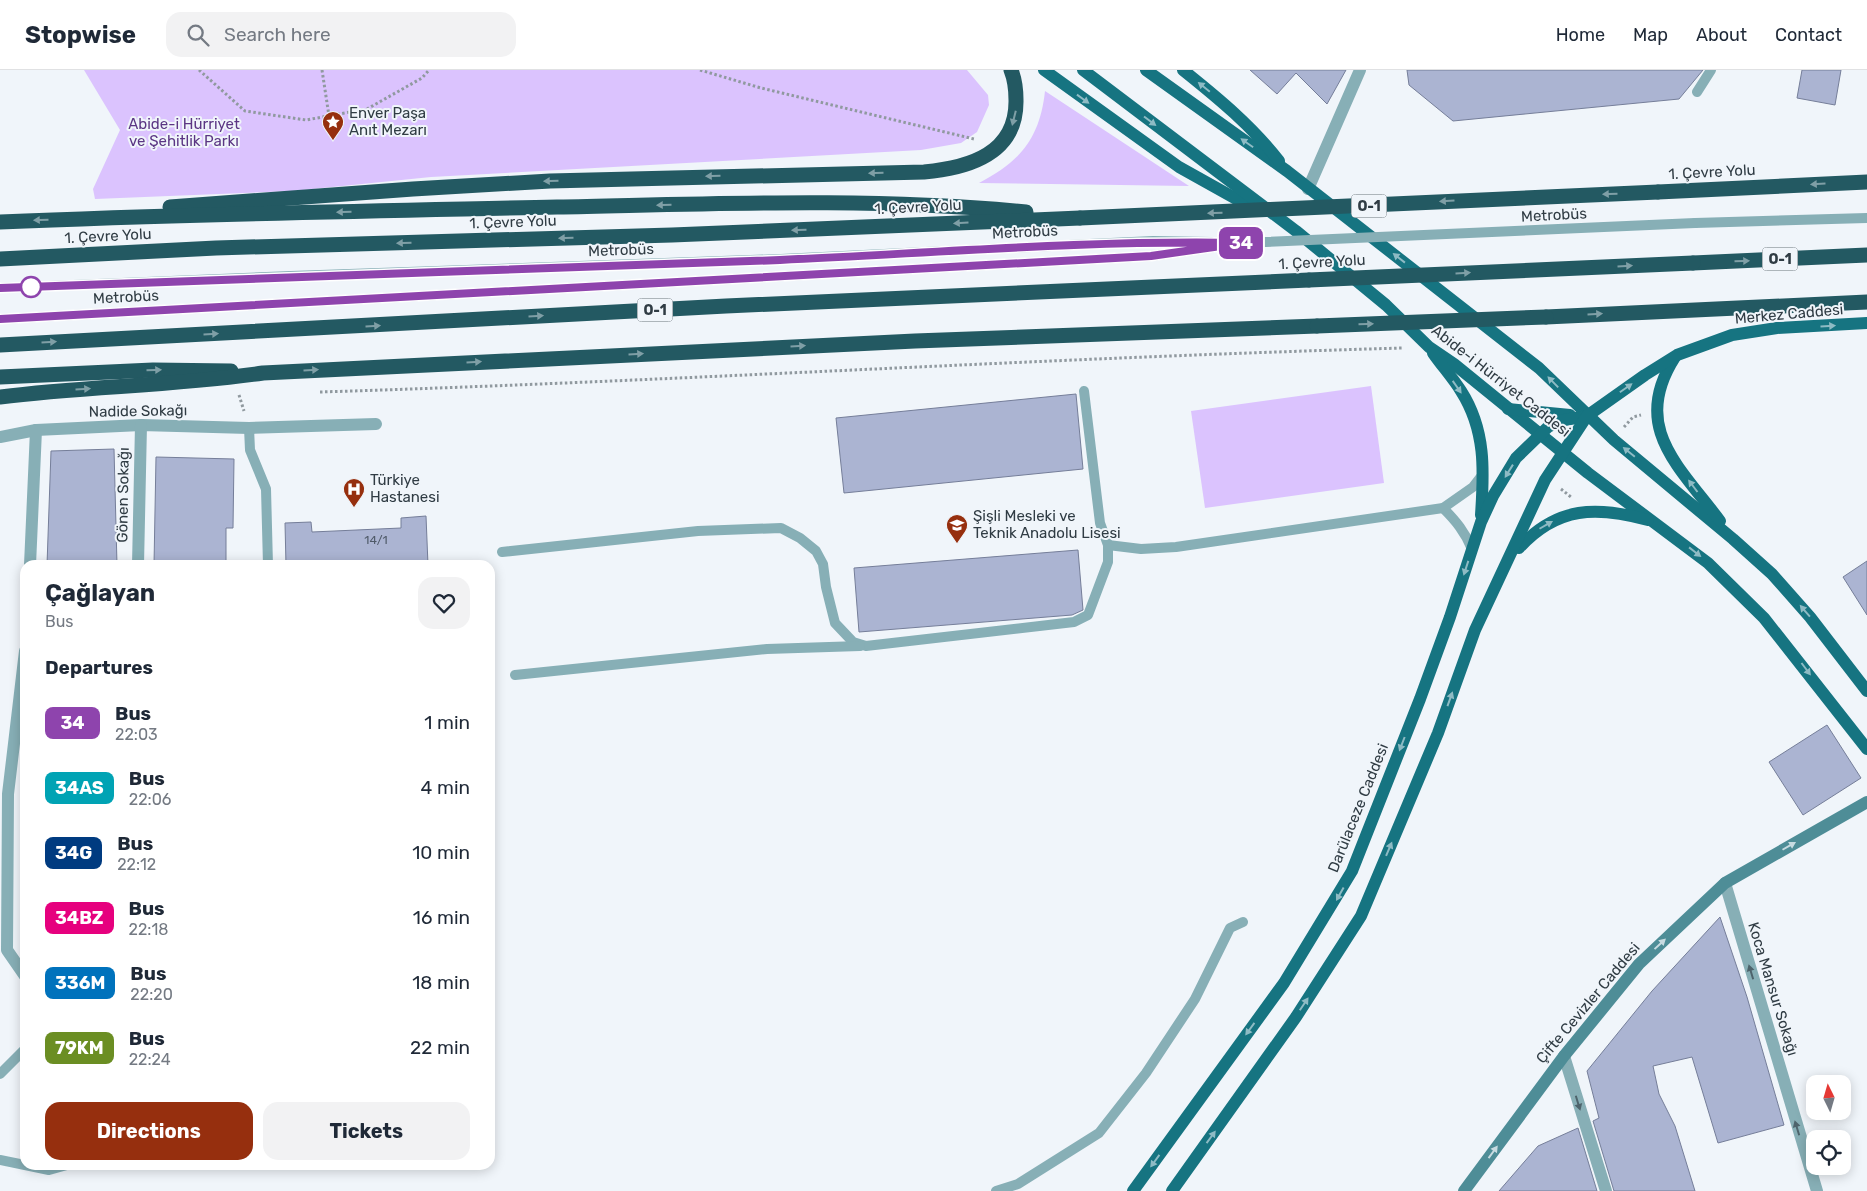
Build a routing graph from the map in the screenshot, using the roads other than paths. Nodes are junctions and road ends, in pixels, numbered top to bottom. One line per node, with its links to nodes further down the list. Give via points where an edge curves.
1 (1011, 70): 12 (highway, one-way to 12, via 1016,87 1012,128 1000,145 984,158 954,169 540,182 131,210)
2 (1044, 70): 16 (main road, one-way to 16, via 1179,167)
3 (1083, 70): 16 (main road, Abide-i Hürriyet Caddesi, one-way to 16)
4 (1146, 70): 9 (main road, Abide-i Hürriyet Caddesi, one-way to 4)
5 (1183, 70): 9 (main road, one-way to 5, via 1261,138)
6 (1360, 70): 11 (street)
7 (1711, 70): 8 (lane)
8 (1697, 92)
9 (1286, 171): 11 (main road, Abide-i Hürriyet Caddesi)
10 (1867, 182): 13 (highway, 1. Çevre Yolu / O-1, one-way to 13, bridge)
11 (1308, 189): 32 (main road, Abide-i Hürriyet Caddesi, one-way to 11, via 1516,348)
12 (82, 218): 13 (highway, one-way to 12, via 980,208 842,203); 15 (highway, one-way to 15)
13 (1080, 218): 19 (highway, 1. Çevre Yolu / O-1, one-way to 19, via 672,235 216,248)
14 (1867, 218): 17 (lane, Metrobüs, bridge)
15 (0, 222)
16 (1296, 231): 25 (main road, Abide-i Hürriyet Caddesi, via 1386,305)
17 (1242, 243): 20 (lane, Metrobüs, via 1153,241 781,260); 22 (lane, Metrobüs, via 1151,256)
18 (1867, 255): 24 (highway, 1. Çevre Yolu / O-1, one-way to 18, bridge, via 736,305)
19 (0, 259)
20 (0, 288)
21 (1867, 302): 27 (highway, one-way to 21, bridge, via 906,341)
22 (0, 319)
23 (1867, 324): 26 (main road, Merkez Caddesi, one-way to 23, via 1732,335 1777,328)
24 (0, 344)
25 (1429, 347): 31 (main road, Abide-i Hürriyet Caddesi); 40 (main road, one-way to 40, via 1470,408 1480,436)
26 (1677, 355): 32 (main road, Merkez Caddesi, one-way to 26); 44 (main road, one-way to 26, via 1671,457 1662,440 1657,400 1661,383)
27 (263, 373): 28 (highway, one-way to 27, via 178,370); 30 (highway, one-way to 27, via 61,390 179,384)
28 (0, 377)
29 (1084, 391): 45 (lane, via 1100,523)
30 (0, 397)
31 (1507, 409): 32 (main road); 37 (main road, Abide-i Hürriyet Caddesi)
32 (1587, 416): 37 (main road, Darülaceze Caddesi, via 1559,421); 39 (main road); 44 (main road, Abide-i Hürriyet Caddesi, one-way to 32)
33 (376, 424): 35 (street, Nadide Sokağı)
34 (141, 425): 35 (street, Nadide Sokağı); 36 (street, Nadide Sokağı); 50 (street, Gönen Sokağı)
35 (249, 428): 51 (lane, via 250,450 266,489)
36 (36, 430): 38 (street, Nadide Sokağı); 49 (street)
37 (1540, 434): 39 (main road, Abide-i Hürriyet Caddesi); 42 (main road, Darülaceze Caddesi, one-way to 42, via 1516,458)
38 (0, 437)
39 (1565, 453): 43 (main road, Abide-i Hürriyet Caddesi); 48 (main road, via 1545,480)
40 (1483, 474): 41 (lane, via 1473,487); 42 (main road)
41 (1443, 508): 45 (lane, via 1176,548); 46 (lane, via 1456,520)
42 (1481, 522): 46 (main road, Darülaceze Caddesi)
43 (1656, 522): 48 (main road, one-way to 43, via 1542,526 1574,514 1592,510); 56 (main road, Abide-i Hürriyet Caddesi, one-way to 56, via 1708,562 1764,618)
44 (1734, 539): 55 (main road, Abide-i Hürriyet Caddesi, one-way to 44, via 1804,610)
45 (1108, 545): 52 (lane, via 1108,562 1088,615 1074,622)
46 (1472, 548): 69 (main road, Darülaceze Caddesi, one-way to 69, via 1420,698 1352,871 1284,984)
47 (502, 552): 52 (lane, via 698,531 781,528 816,551 823,564 835,623 853,642)
48 (1510, 557): 70 (main road, one-way to 48, via 1296,1017 1361,916 1438,733 1475,630)
49 (30, 560)
50 (138, 560)
51 (268, 560)
52 (866, 646): 53 (lane, via 767,649)
53 (516, 675)
54 (20, 686): 57 (street)
55 (1867, 691)
56 (1867, 749)
57 (4, 798): 60 (street)
58 (1867, 802): 59 (street, Çifte Cevizler Caddesi, one-way to 58)
59 (1725, 883): 64 (street, Çifte Cevizler Caddesi, one-way to 59, via 1639,964); 73 (street, Koca Mansur Sokağı, one-way to 59)
60 (4, 897): 62 (street, via 7,950)
61 (1243, 922): 68 (lane, via 1230,928 1195,998 1146,1073 1099,1133 1018,1184)
62 (20, 969)
63 (20, 1053): 65 (lane)
64 (1564, 1056): 71 (street, Çifte Cevizler Caddesi, one-way to 64); 72 (street, one-way to 72)
65 (0, 1074)
66 (0, 1160): 67 (lane)
67 (20, 1164)
68 (996, 1191)
69 (1133, 1191)
70 (1172, 1191)
71 (1464, 1191)
72 (1606, 1191)
73 (1817, 1191)

